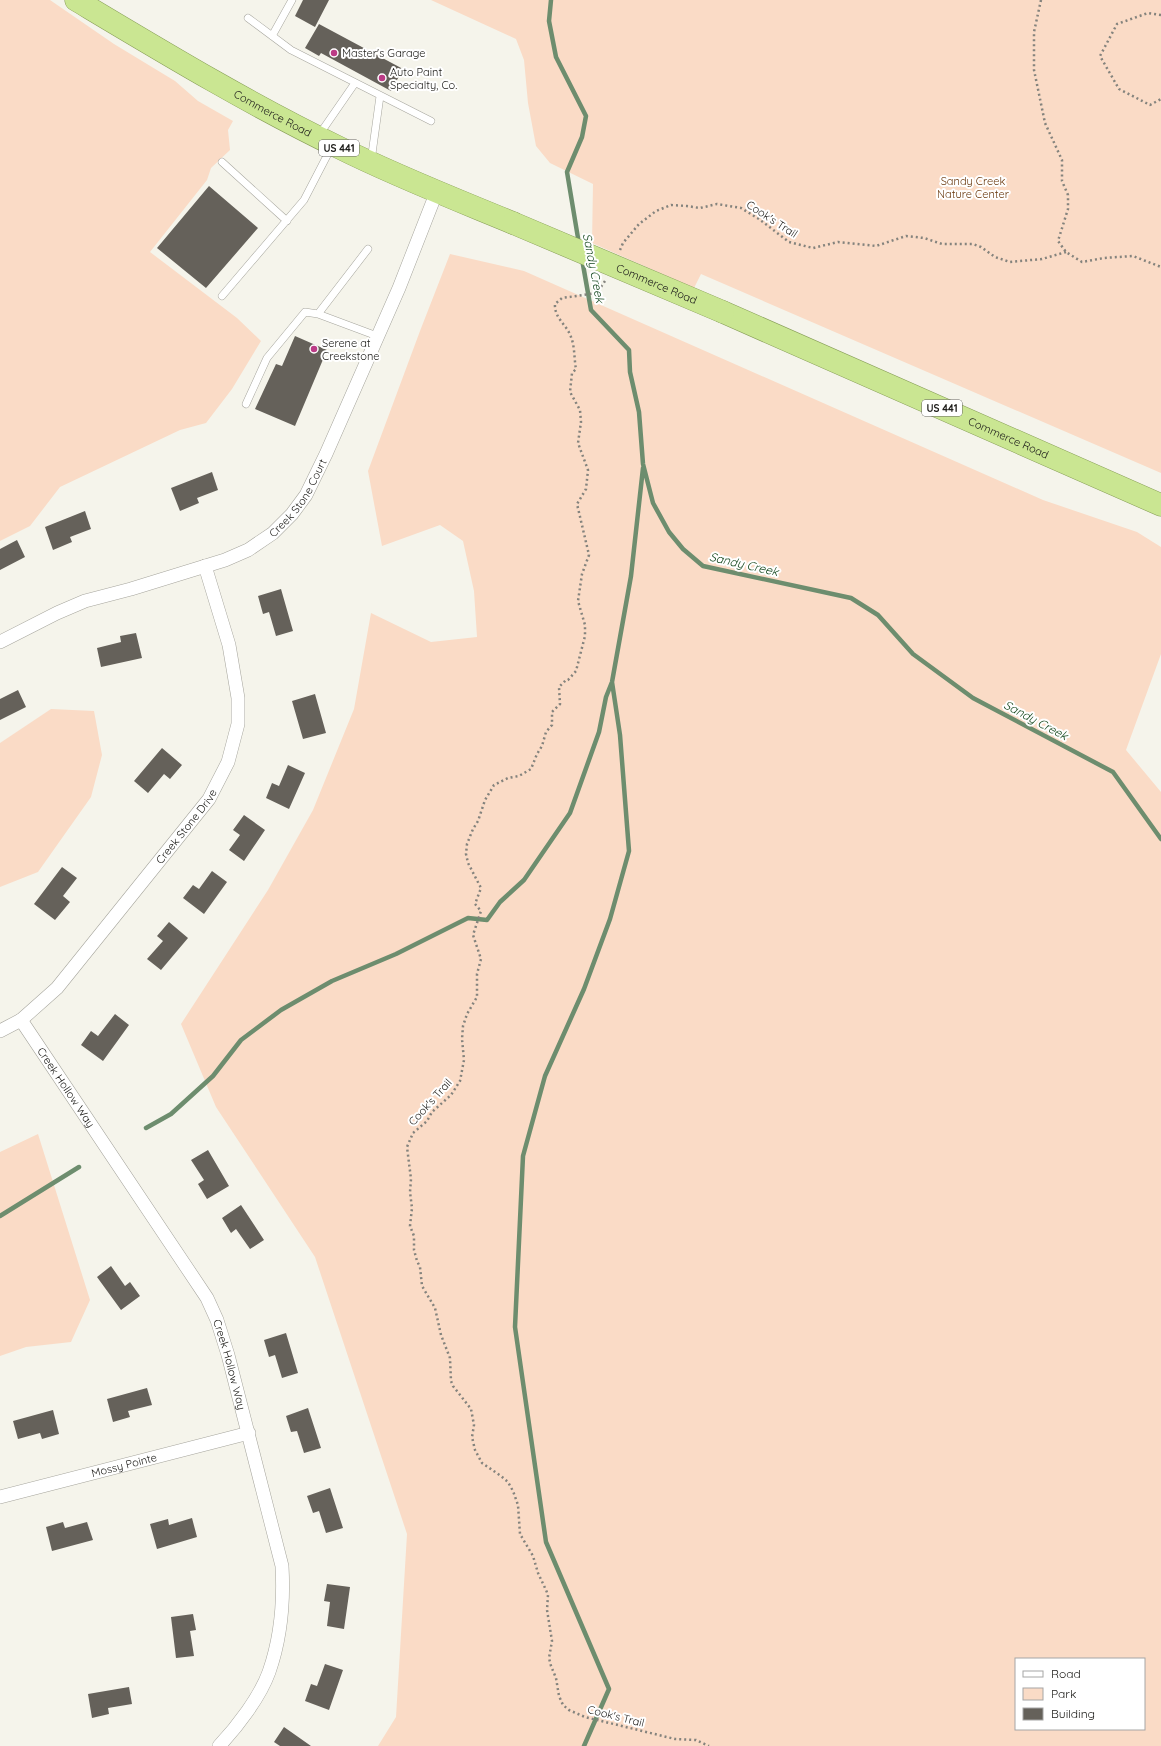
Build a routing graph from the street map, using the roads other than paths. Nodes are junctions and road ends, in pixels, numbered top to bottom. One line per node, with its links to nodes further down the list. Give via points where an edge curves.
1 (76, 0): 8 (highway, Commerce Road / US 441, via 238,96)
2 (292, 0): 4 (lane)
3 (248, 18): 4 (lane)
4 (272, 36): 5 (lane, via 291,50)
5 (355, 83): 6 (lane); 8 (lane)
6 (380, 96): 7 (lane); 10 (lane)
7 (431, 121)
8 (325, 141): 10 (highway, Commerce Road / US 441); 12 (lane, via 304,200)
9 (222, 162): 12 (lane)
10 (370, 162): 11 (highway, Commerce Road / US 441)
11 (437, 191): 16 (street, Creek Stone Court); 18 (highway, Commerce Road / US 441, bridge, via 723,312)
12 (287, 221): 14 (lane)
13 (368, 249): 15 (lane)
14 (222, 296)
15 (318, 314): 16 (lane); 17 (lane, via 304,312 267,358)
16 (377, 336): 19 (street, Creek Stone Court, via 313,481 292,514 273,533 248,550)
17 (246, 404)
18 (1161, 505)
19 (205, 566): 20 (street, Creek Stone Court, via 131,590 85,601); 21 (street, Creek Stone Drive, via 229,645 238,698 238,724 228,762 209,798 56,988)
20 (0, 642)
21 (21, 1020): 22 (street, Creek Stone Drive); 23 (street, Creek Hollow Way, via 207,1298 217,1320)
22 (0, 1031)
23 (249, 1433): 24 (street, Mossy Pointe); 25 (street, Creek Hollow Way, via 282,1566 284,1593 281,1620 268,1673 230,1734)
24 (0, 1497)
25 (218, 1746)

